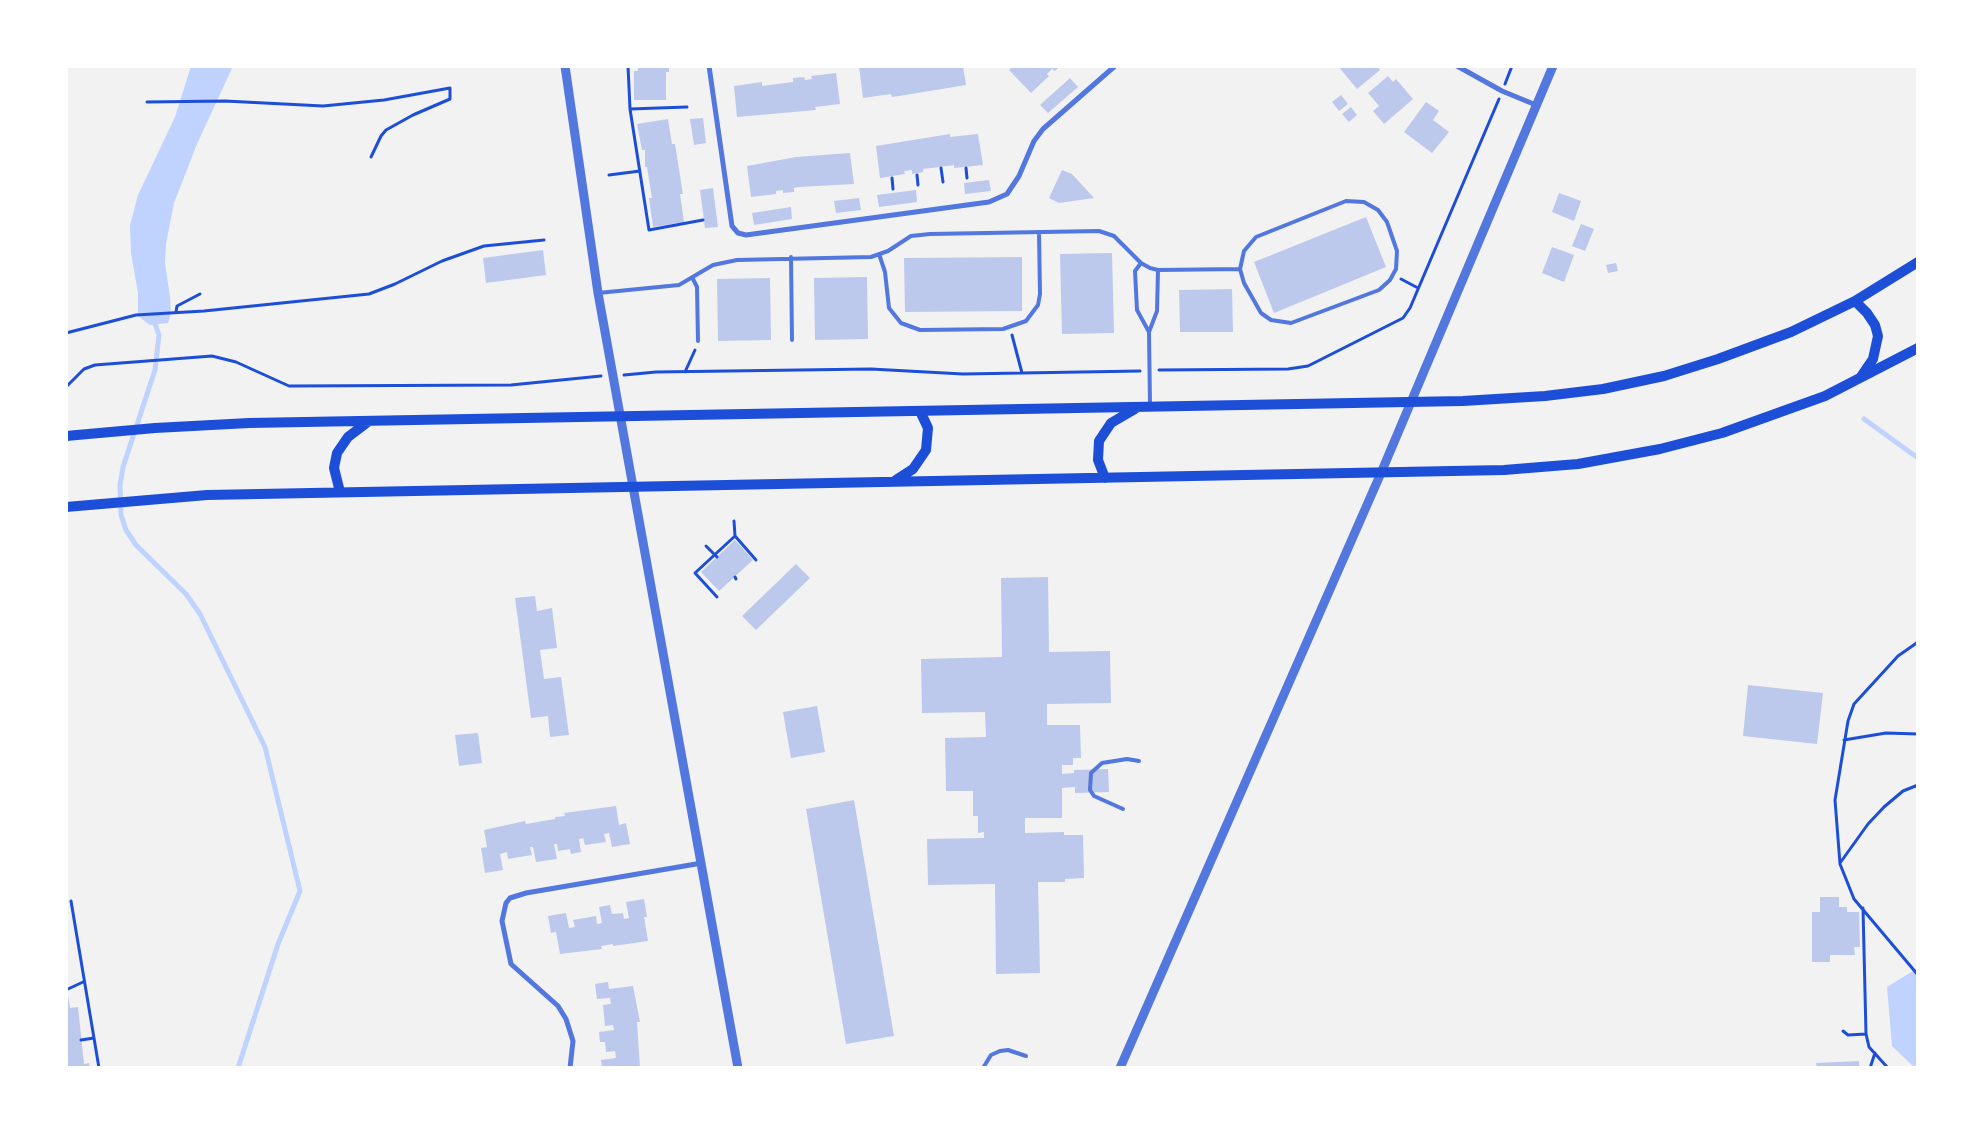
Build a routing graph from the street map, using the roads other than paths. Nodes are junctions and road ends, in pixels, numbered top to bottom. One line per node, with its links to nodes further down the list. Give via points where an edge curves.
1 (565, 66): 15 (street)
2 (709, 66): 3 (street, via 732,226 738,233 746,235 989,202 1007,194 1043,129)
3 (1115, 66)
4 (1457, 66): 6 (street)
5 (1553, 66): 6 (street)
6 (1536, 105): 22 (street)
7 (1039, 232): 8 (lane, via 920,234); 8 (lane, via 1038,305 1026,321 1011,328 920,330 901,323 889,308 885,272); 11 (lane, via 1089,230 1108,233 1121,241)
8 (879, 254): 9 (lane, via 861,258)
9 (791, 258): 14 (lane, via 722,262); 18 (lane)
10 (1918, 262): 16 (main road)
11 (1141, 263): 13 (lane); 17 (lane, via 1135,271 1136,310)
12 (1240, 269): 12 (lane, via 1244,251 1256,237 1346,201 1364,202 1378,210 1387,222 1397,251 1396,269 1379,290 1291,323 1271,320 1261,313); 13 (lane)
13 (1158, 270): 17 (lane, via 1157,311)
14 (693, 279): 15 (lane, via 670,287); 19 (lane, via 697,287)
15 (598, 293): 25 (street)
16 (1855, 301): 21 (main road, via 1875,325 1878,336 1873,359); 22 (main road, via 1791,332 1664,376 1603,389 1545,396 1463,401)
17 (1149, 332): 23 (lane)
18 (792, 340)
19 (698, 341)
20 (1918, 348): 21 (main road)
21 (1859, 380): 28 (main road, via 1825,396 1722,433 1618,457 1504,470)
22 (1413, 400): 23 (main road); 28 (street)
23 (1145, 407): 24 (main road); 29 (main road, via 1119,417 1104,432 1097,451)
24 (920, 411): 25 (main road); 30 (main road, via 928,428 926,450 913,469)
25 (621, 416): 26 (main road); 31 (street)
26 (370, 421): 27 (main road, via 202,425); 32 (main road, via 348,437 337,452 334,468)
27 (66, 436)
28 (1381, 473): 29 (main road); 41 (street)
29 (1105, 478): 30 (main road)
30 (893, 481): 31 (main road)
31 (634, 487): 32 (main road); 36 (street)
32 (340, 492): 33 (main road, via 207,495)
33 (66, 507)
34 (1139, 761): 35 (lane, via 1102,763 1091,773 1090,790 1094,796)
35 (1122, 809)
36 (702, 863): 38 (street, via 526,893 510,898 506,903 502,921 511,964 558,1006 566,1020 574,1041); 39 (street)
37 (1026, 1056): 40 (lane, via 1000,1051 991,1055)
38 (570, 1068)
39 (738, 1068)
40 (983, 1068)
41 (1120, 1068)

